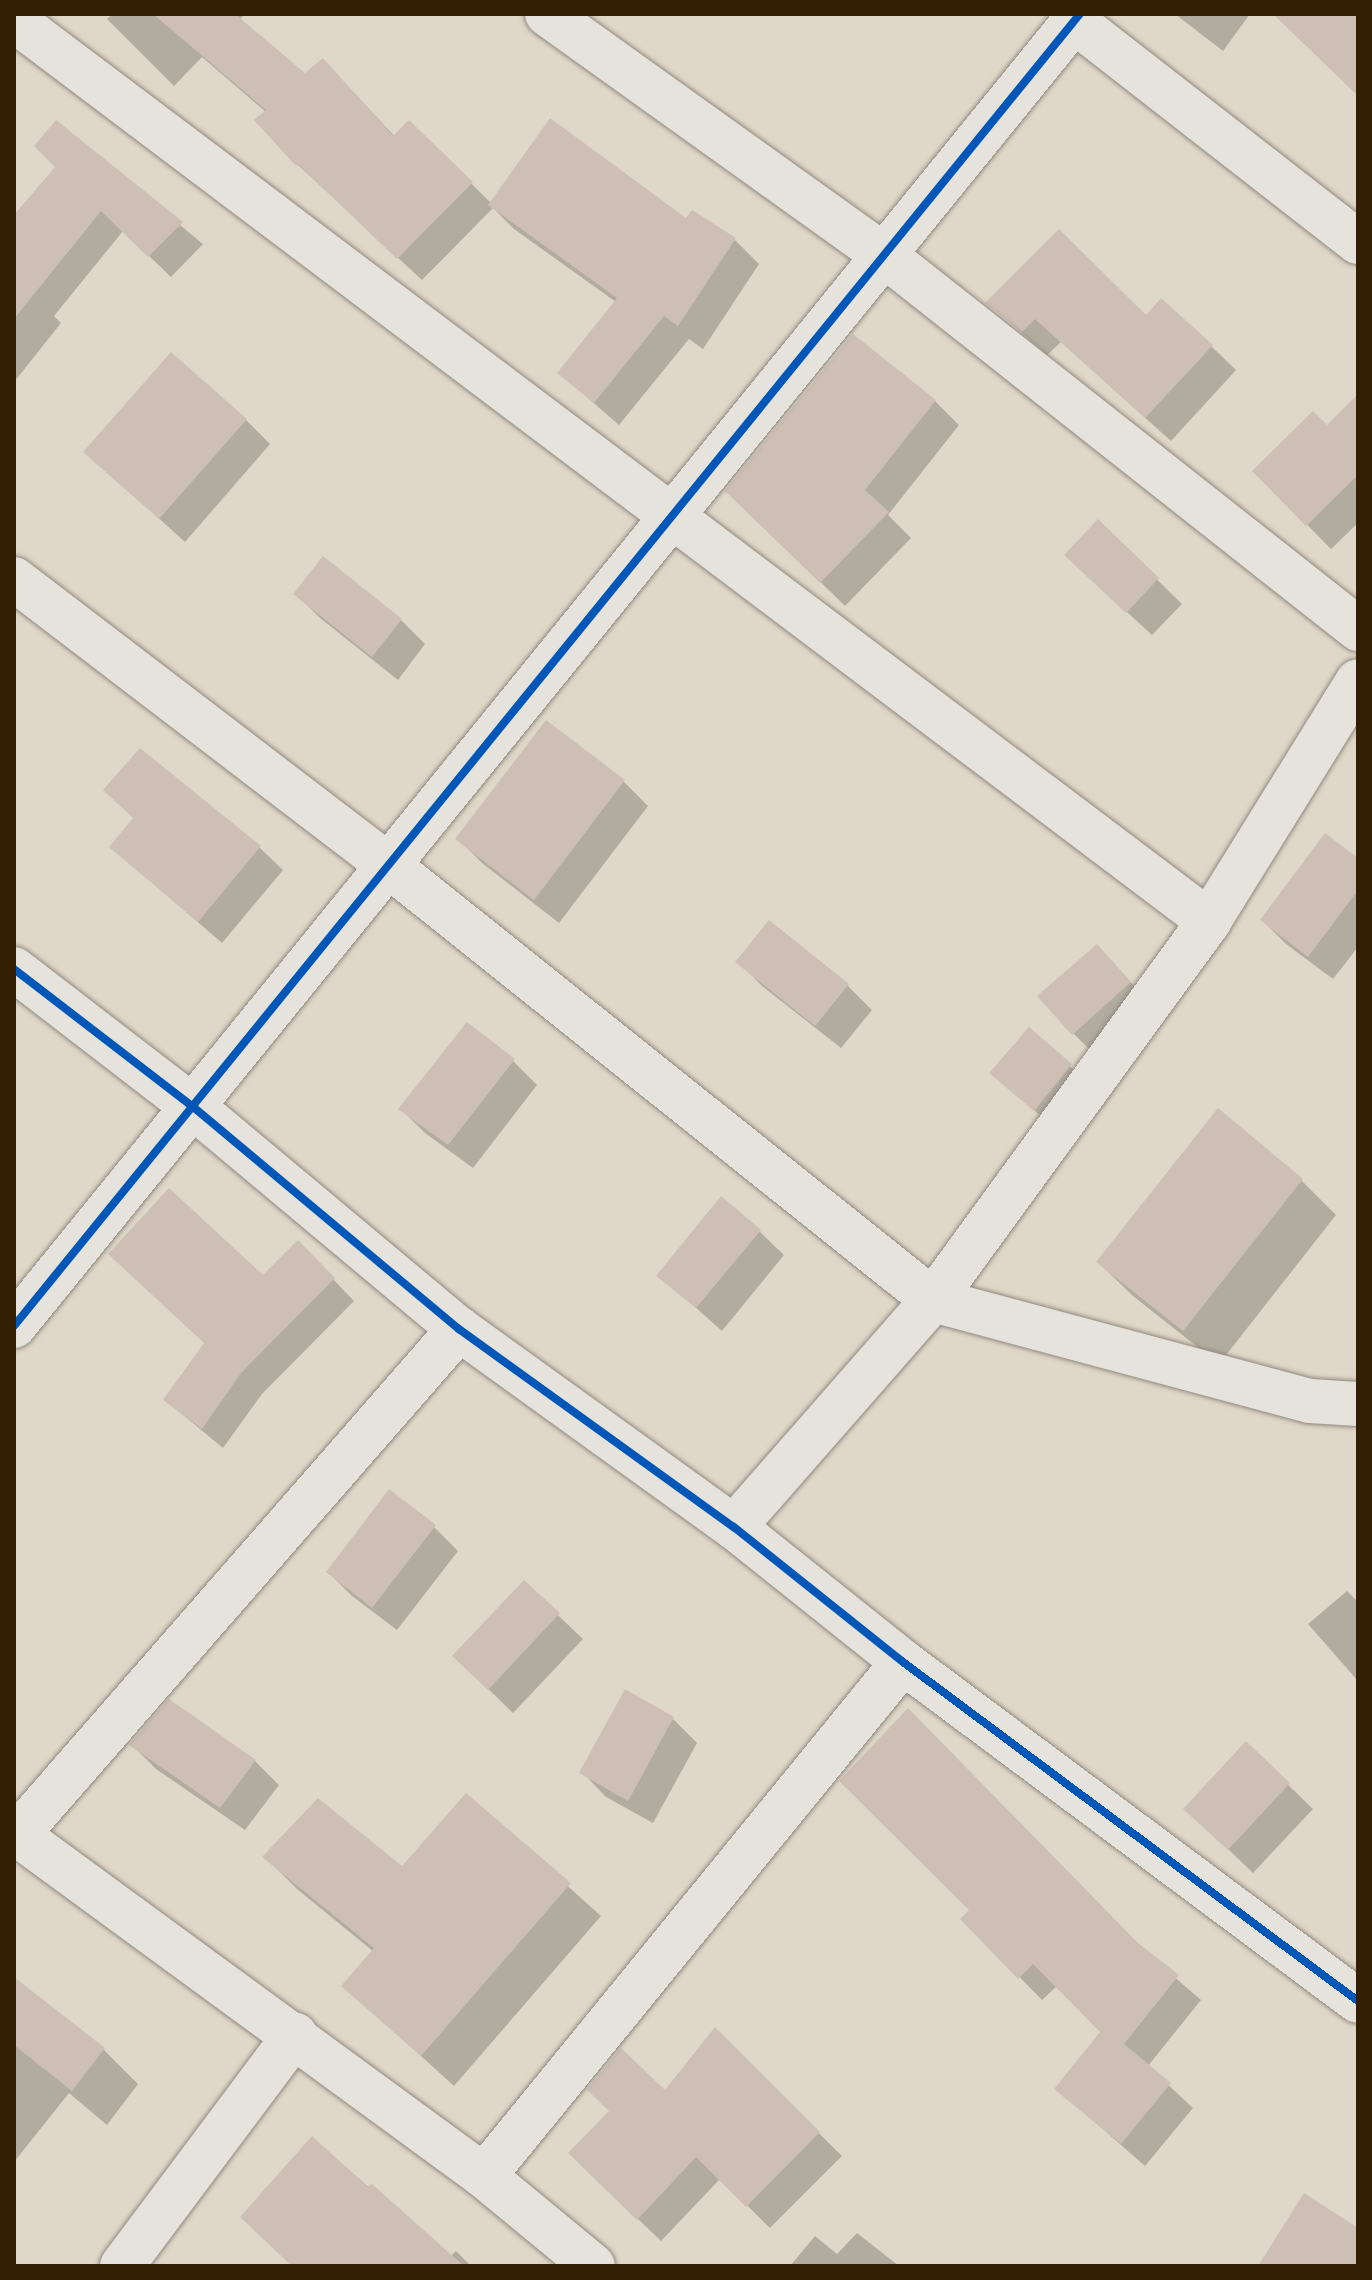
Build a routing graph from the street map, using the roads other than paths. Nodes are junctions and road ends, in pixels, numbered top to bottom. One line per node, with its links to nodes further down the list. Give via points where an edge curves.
1 (547, 14): 5 (street)
2 (1077, 17): 4 (street); 5 (street)
3 (14, 20): 6 (street)
4 (1358, 242)
5 (884, 255): 6 (street); 8 (street)
6 (671, 517): 10 (street); 11 (street)
7 (14, 579): 10 (street)
8 (1358, 629)
9 (1358, 681): 11 (street)
10 (388, 865): 13 (street); 14 (street)
11 (1209, 921): 14 (street)
12 (14, 969): 13 (street)
13 (192, 1106): 15 (street); 16 (street)
14 (933, 1300): 17 (street, via 1310,1401); 18 (street)
15 (14, 1326)
16 (459, 1329): 18 (street); 20 (street)
17 (1358, 1404)
18 (734, 1527): 19 (street)
19 (903, 1662): 21 (street); 23 (street)
20 (16, 1833): 22 (street)
21 (1358, 2001)
22 (295, 2035): 23 (street); 24 (street)
23 (484, 2176): 25 (street)
24 (122, 2266)
25 (593, 2266)

